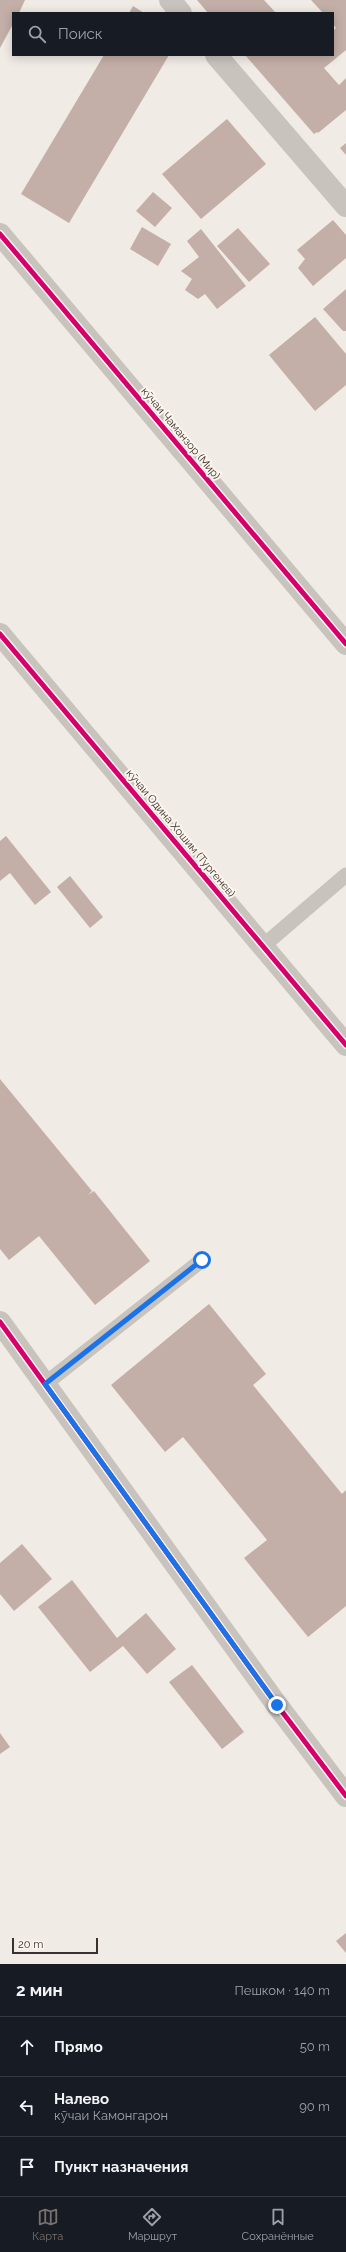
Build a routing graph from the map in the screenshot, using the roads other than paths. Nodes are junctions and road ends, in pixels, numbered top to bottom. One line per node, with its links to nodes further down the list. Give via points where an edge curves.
1 (170, 0): 2 (street)
2 (180, 12)
3 (217, 56): 4 (street)
4 (346, 206)
5 (0, 234): 7 (street, кӯчаи Чаманзор (Мир))
6 (0, 634): 9 (street, кӯчаи Одина Хошим (Тургенев))
7 (346, 644)
8 (346, 875): 9 (lane)
9 (263, 946): 10 (street, кӯчаи Одина Хошим (Тургенев))
10 (346, 1045)
11 (202, 1260): 13 (lane)
12 (0, 1322): 13 (street)
13 (45, 1384): 14 (street, via 277,1705)
14 (346, 1796)

